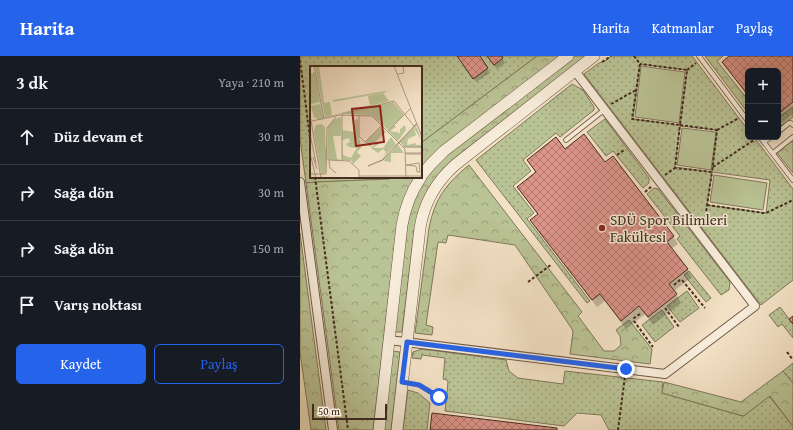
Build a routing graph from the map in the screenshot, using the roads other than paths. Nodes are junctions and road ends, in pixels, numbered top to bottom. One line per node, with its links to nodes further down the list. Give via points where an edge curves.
1 (568, 56): 14 (street, via 444,151)
2 (699, 56): 6 (lane)
3 (596, 60): 4 (street)
4 (575, 71): 5 (street); 19 (street, via 455,164 434,188 420,228)
5 (606, 108): 10 (lane); 19 (street, via 755,306 665,374)
6 (745, 117)
7 (793, 125): 8 (lane, via 789,123)
8 (781, 130)
9 (793, 137): 13 (lane)
10 (566, 140)
11 (767, 140): 12 (lane)
12 (764, 142): 13 (lane)
13 (773, 153): 16 (lane)
14 (422, 176)
15 (420, 178): 18 (street, via 411,195 403,219)
16 (793, 180)
17 (300, 182): 20 (street)
18 (389, 340): 19 (street); 21 (street)
19 (407, 342): 22 (street)
20 (333, 430)
21 (379, 430)
22 (397, 430)

